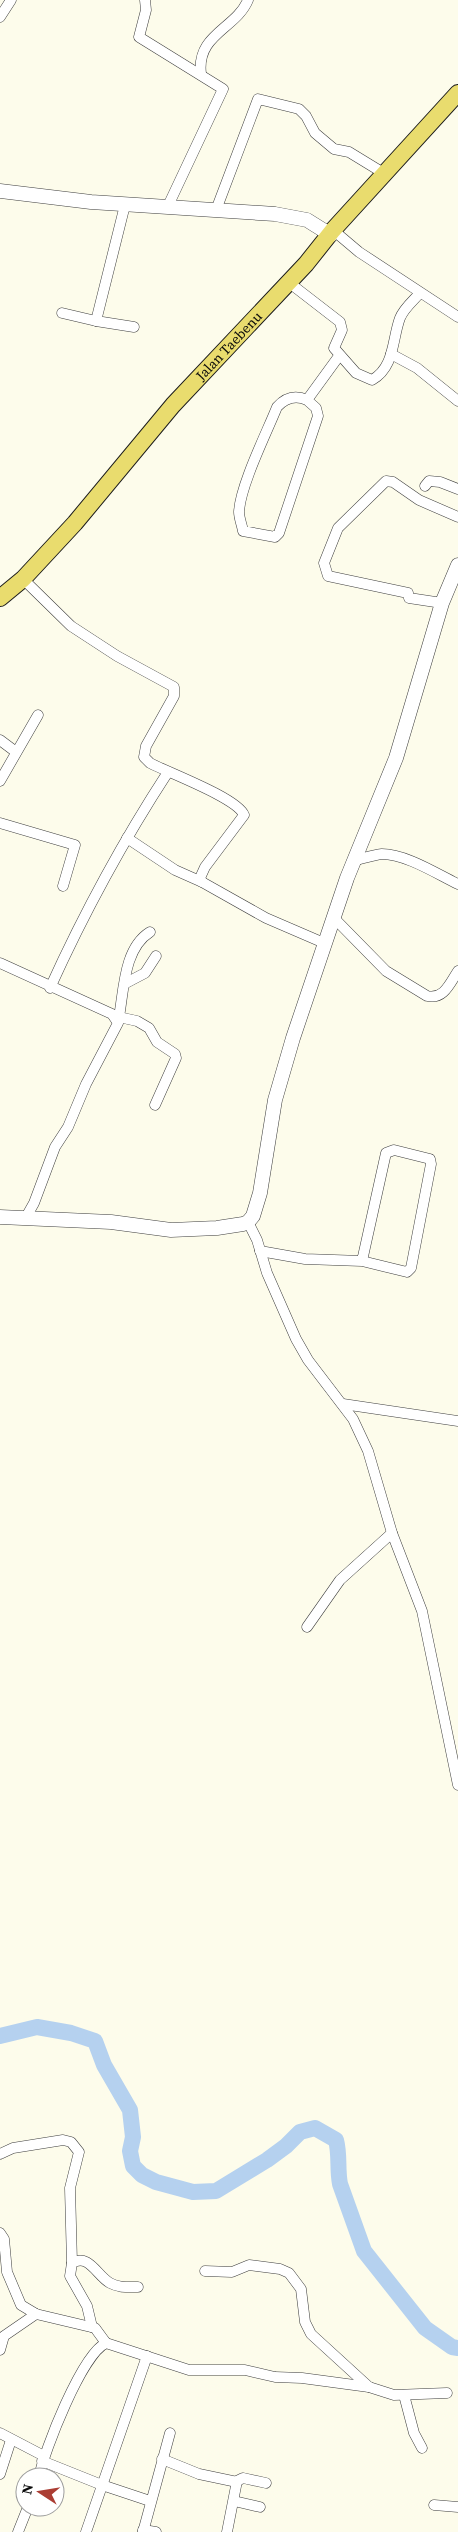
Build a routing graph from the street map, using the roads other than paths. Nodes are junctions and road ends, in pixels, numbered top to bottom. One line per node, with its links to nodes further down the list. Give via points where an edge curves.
1 (145, 0): 3 (street, via 146,10 139,37)
2 (248, 0): 3 (street, via 241,14 212,39 201,57)
3 (201, 74): 8 (street, via 223,88)
4 (458, 94): 5 (main road, Jalan Taebenu)
5 (385, 174): 9 (street, via 349,152 334,149 315,133 299,109 258,99); 10 (main road, Jalan Taebenu)
6 (0, 191): 7 (street)
7 (125, 205): 8 (street); 15 (street)
8 (167, 208): 9 (street)
9 (216, 210): 10 (street, via 289,216 307,220)
10 (332, 232): 11 (main road, Jalan Taebenu); 12 (street)
11 (287, 281): 18 (street, via 340,322 342,330 334,348); 25 (main road, Jalan Taebenu, via 173,405 75,523)
12 (420, 293): 14 (street); 17 (street, via 401,315)
13 (62, 313): 15 (street)
14 (458, 317)
15 (96, 322): 16 (street)
16 (134, 327)
17 (391, 354): 18 (street, via 384,370 372,380 356,373); 20 (street, via 416,368)
18 (339, 356): 19 (street)
19 (307, 400): 19 (street, via 294,397 277,406 241,503 239,512 243,531 274,537 279,533 318,416 316,408)
20 (458, 401)
21 (425, 486): 22 (street, via 434,480)
22 (458, 489)
23 (458, 516): 27 (street, via 419,500 393,482 382,482 338,528 324,563 328,576 408,593 409,598)
24 (458, 565): 27 (street)
25 (23, 579): 26 (main road, Jalan Taebenu); 31 (street, via 71,626 174,687 174,696 143,753 150,763)
26 (1, 596)
27 (442, 603): 35 (street, via 396,758)
28 (38, 716): 30 (street)
29 (0, 740): 30 (street)
30 (16, 752): 32 (street)
31 (168, 772): 34 (street); 36 (street, via 221,796 244,815 205,867 200,878)
32 (0, 781)
33 (0, 823): 38 (street, via 75,845)
34 (127, 838): 36 (street, via 175,870); 46 (street, via 79,924)
35 (356, 860): 37 (street, via 390,855 418,864); 39 (street)
36 (202, 882): 41 (street, via 266,918)
37 (458, 884)
38 (63, 886)
39 (334, 918): 41 (street); 44 (street, via 386,972 427,996 442,995)
40 (150, 932): 45 (street, via 135,946)
41 (324, 943): 51 (street, via 275,1100 260,1193)
42 (156, 956): 45 (street, via 145,973)
43 (0, 963): 46 (street)
44 (458, 971)
45 (126, 983): 47 (street)
46 (50, 988): 47 (street)
47 (116, 1016): 48 (street, via 149,1028 157,1042 175,1054); 50 (street, via 117,1028 86,1084 68,1127 55,1146)
48 (155, 1105)
49 (0, 1217): 50 (street)
50 (25, 1219): 51 (street, via 111,1222 171,1230 216,1228)
51 (248, 1222): 52 (street)
52 (260, 1251): 53 (street, via 305,1258); 54 (street, via 299,1345)
53 (362, 1261): 53 (street, via 401,1272 410,1270 430,1159 394,1150 386,1152)
54 (343, 1404): 55 (street); 56 (street, via 368,1451)
55 (458, 1421)
56 (392, 1533): 57 (street, via 340,1580); 58 (street, via 428,1631)
57 (307, 1627)
58 (458, 1785)
59 (0, 2153): 61 (street, via 63,2140 71,2142 79,2152 70,2188)
60 (0, 2233): 64 (street, via 4,2238 7,2272 21,2306)
61 (72, 2263): 63 (street, via 87,2261 108,2282 120,2288); 65 (street, via 70,2276 88,2306)
62 (205, 2271): 69 (street, via 232,2272 249,2265 289,2273 301,2289 305,2322 311,2334)
63 (138, 2287)
64 (36, 2314): 65 (street); 67 (street, via 4,2336)
65 (92, 2327): 66 (street)
66 (106, 2343): 68 (street); 76 (street, via 94,2352 79,2376)
67 (0, 2350)
68 (147, 2356): 69 (street, via 189,2370 245,2370 275,2377); 82 (street)
69 (369, 2387): 71 (street)
70 (447, 2393): 71 (street)
71 (404, 2396): 75 (street, via 414,2433)
72 (0, 2433): 74 (street)
73 (170, 2433): 77 (street)
74 (10, 2440): 76 (street); 79 (street)
75 (422, 2448)
76 (43, 2459): 78 (street); 82 (street)
77 (162, 2459): 80 (street, via 200,2474); 83 (street)
78 (41, 2467)
79 (0, 2474)
80 (237, 2482): 81 (street, via 243,2478); 84 (street)
81 (266, 2483)
82 (102, 2485): 83 (street); 91 (street)
83 (150, 2501): 89 (street)
84 (234, 2501): 86 (street); 93 (street)
85 (434, 2505): 87 (street)
86 (260, 2507)
87 (458, 2507)
88 (24, 2517): 90 (street)
89 (143, 2531): 92 (street)
90 (18, 2532)
91 (86, 2532)
92 (156, 2532)
93 (227, 2532)

